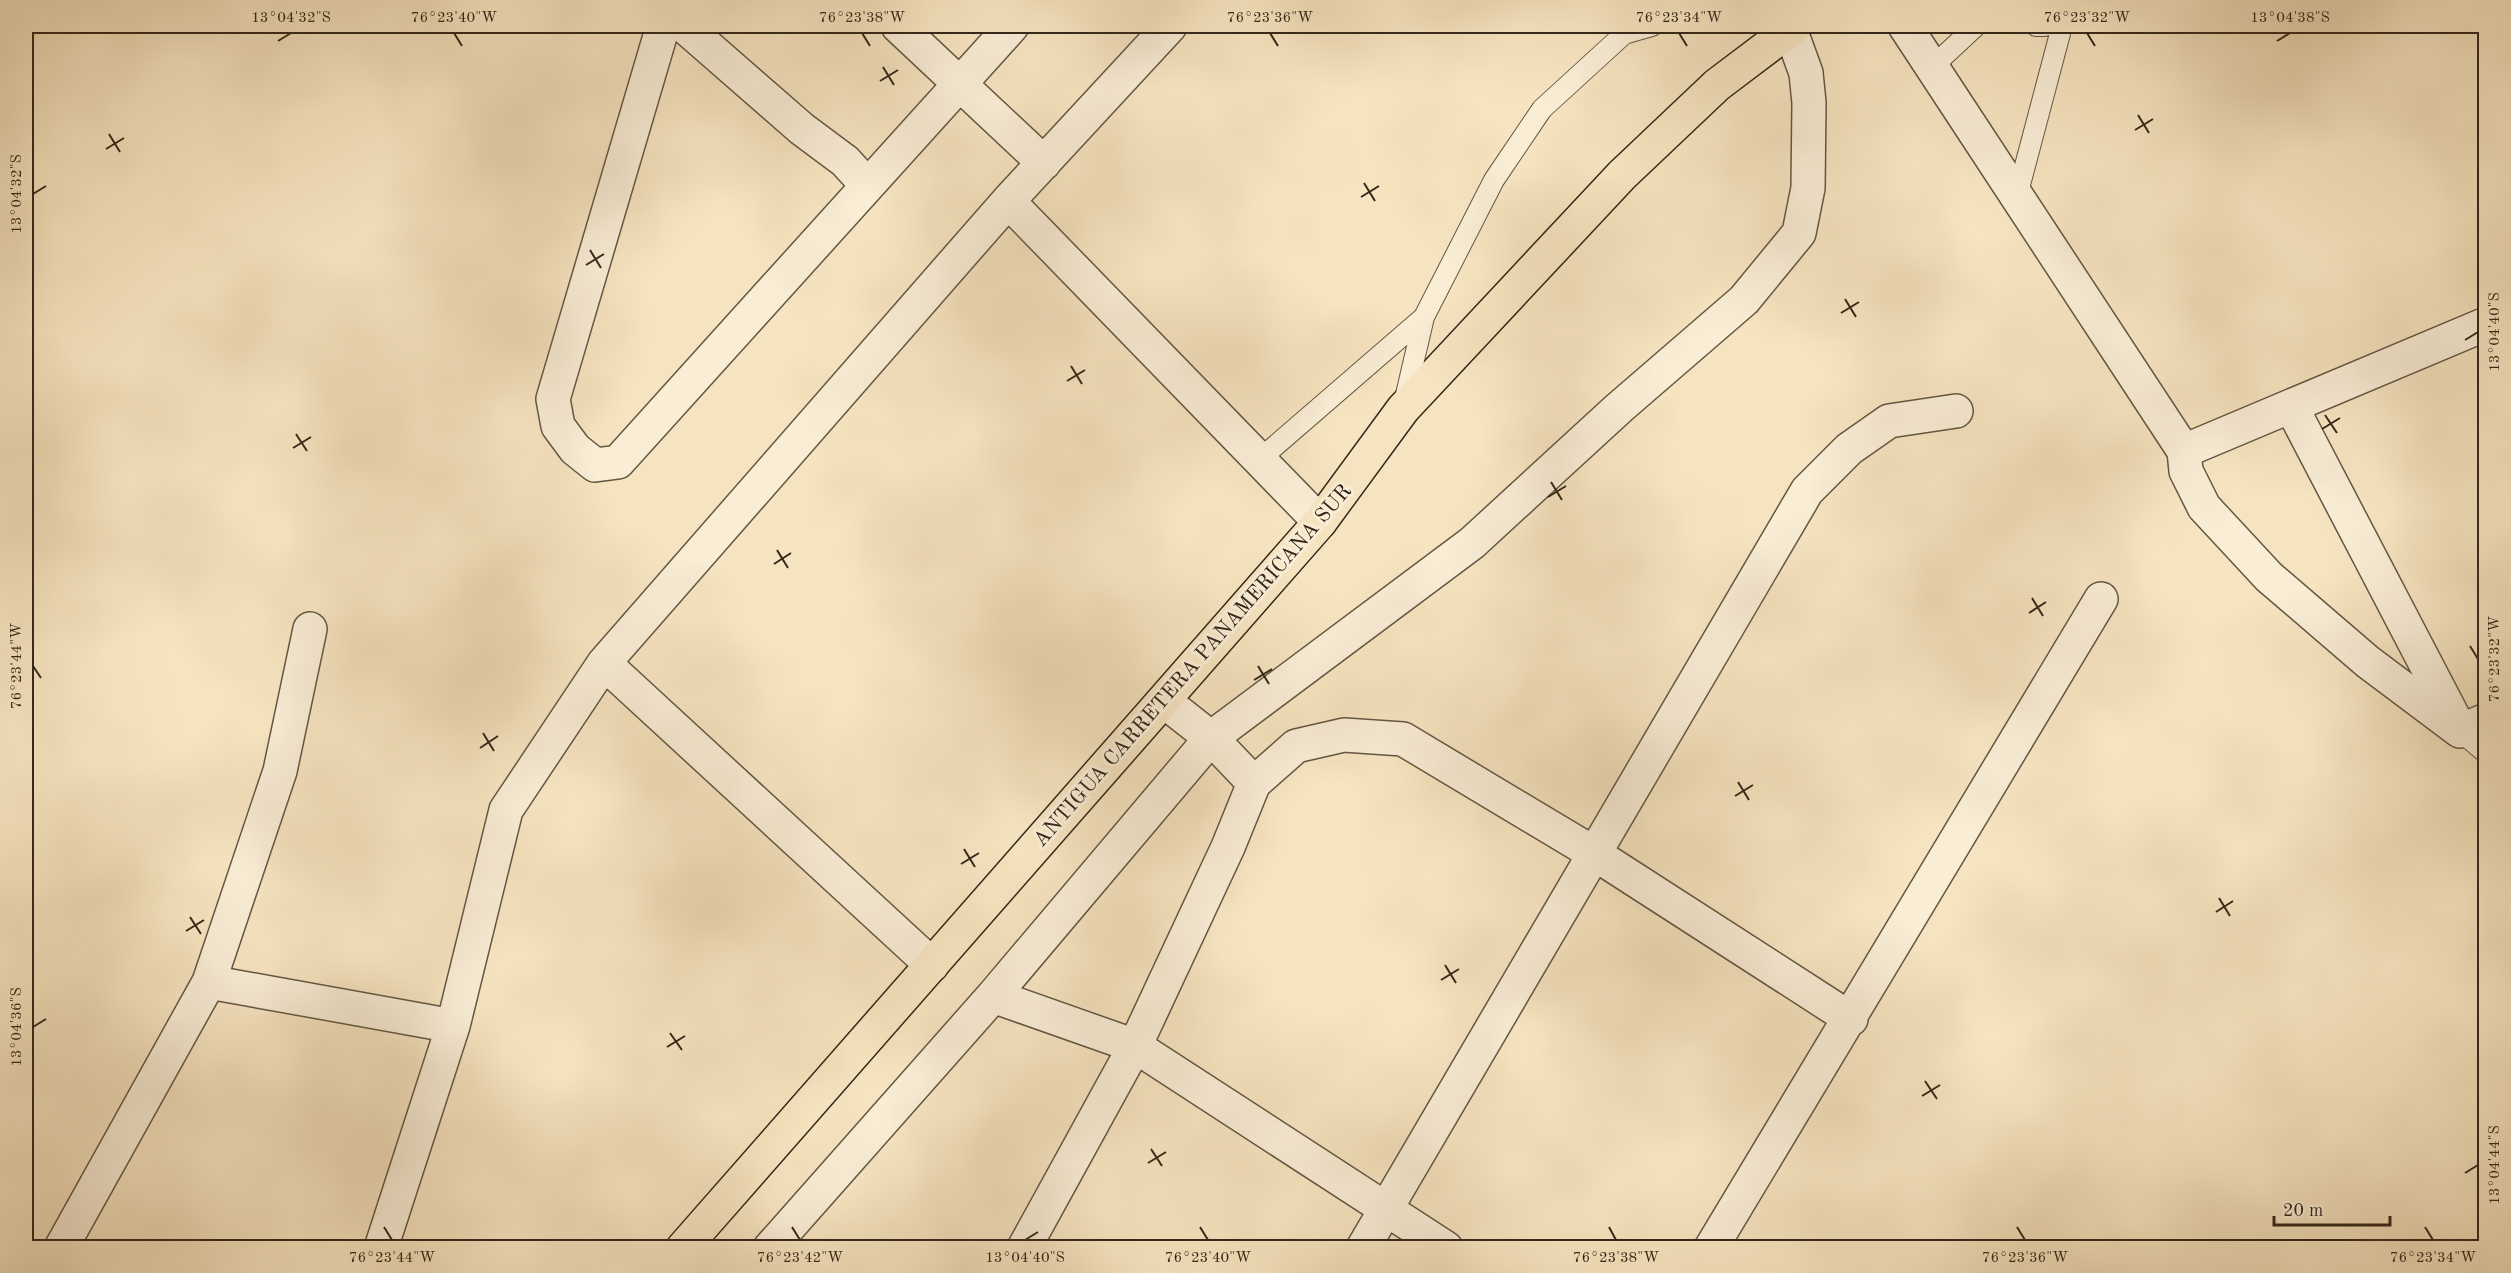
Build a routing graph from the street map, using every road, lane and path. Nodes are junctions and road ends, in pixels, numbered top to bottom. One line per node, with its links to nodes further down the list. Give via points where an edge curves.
1 (663, 26): 17 (street, via 553,399 558,426 595,465 618,462)
2 (684, 26): 17 (street, via 801,129 845,161)
3 (898, 26): 15 (street)
4 (1012, 26): 15 (street)
5 (1170, 26): 16 (street)
6 (1652, 26): 13 (lane)
7 (1905, 26): 14 (street)
8 (1976, 26): 14 (lane)
9 (2036, 26): 10 (lane)
10 (2045, 26)
11 (2062, 26): 18 (lane)
12 (1785, 27): 23 (highway, ANTIGUA CARRETERA PANAMERICANA SUR, via 1622,175); 33 (street, via 1806,73 1809,103 1808,188 1799,234 1744,300 1472,543)
13 (1631, 29): 20 (lane, via 1542,109 1494,180)
14 (1932, 67): 18 (street)
15 (960, 84): 16 (street); 17 (street)
16 (1044, 162): 19 (street)
17 (867, 185)
18 (2017, 196): 25 (street)
19 (1008, 201): 26 (street); 30 (street)
20 (1424, 317): 23 (lane); 26 (lane)
21 (2486, 324): 22 (street)
22 (2291, 406): 25 (street); 32 (street)
23 (1403, 409): 27 (highway, ANTIGUA CARRETERA PANAMERICANA SUR)
24 (1956, 411): 36 (street, via 1889,421 1849,449 1807,491)
25 (2184, 452): 32 (street, via 2186,471 2204,507 2269,577 2368,662)
26 (1260, 459): 27 (street)
27 (1320, 522): 31 (highway, ANTIGUA CARRETERA PANAMERICANA SUR)
28 (2101, 599): 40 (street)
29 (310, 629): 38 (street, via 280,771)
30 (604, 663): 37 (street); 41 (street, via 506,810)
31 (1164, 700): 33 (street); 37 (highway, ANTIGUA CARRETERA PANAMERICANA SUR)
32 (2473, 725): 34 (lane)
33 (1211, 738): 35 (street); 39 (street)
34 (2486, 753)
35 (1254, 783): 36 (street, via 1296,746 1344,735 1403,739); 42 (street)
36 (1595, 854): 40 (street); 43 (street)
37 (932, 965): 46 (highway, ANTIGUA CARRETERA PANAMERICANA SUR)
38 (209, 982): 41 (street); 44 (street)
39 (993, 996): 42 (street); 47 (street)
40 (1851, 1019): 51 (street)
41 (453, 1026): 45 (street)
42 (1135, 1046): 43 (street); 48 (street)
43 (1386, 1211): 49 (street); 50 (street)
44 (61, 1248)
45 (381, 1248)
46 (683, 1248)
47 (770, 1248)
48 (1023, 1248)
49 (1363, 1248)
50 (1446, 1248)
51 (1711, 1248)

